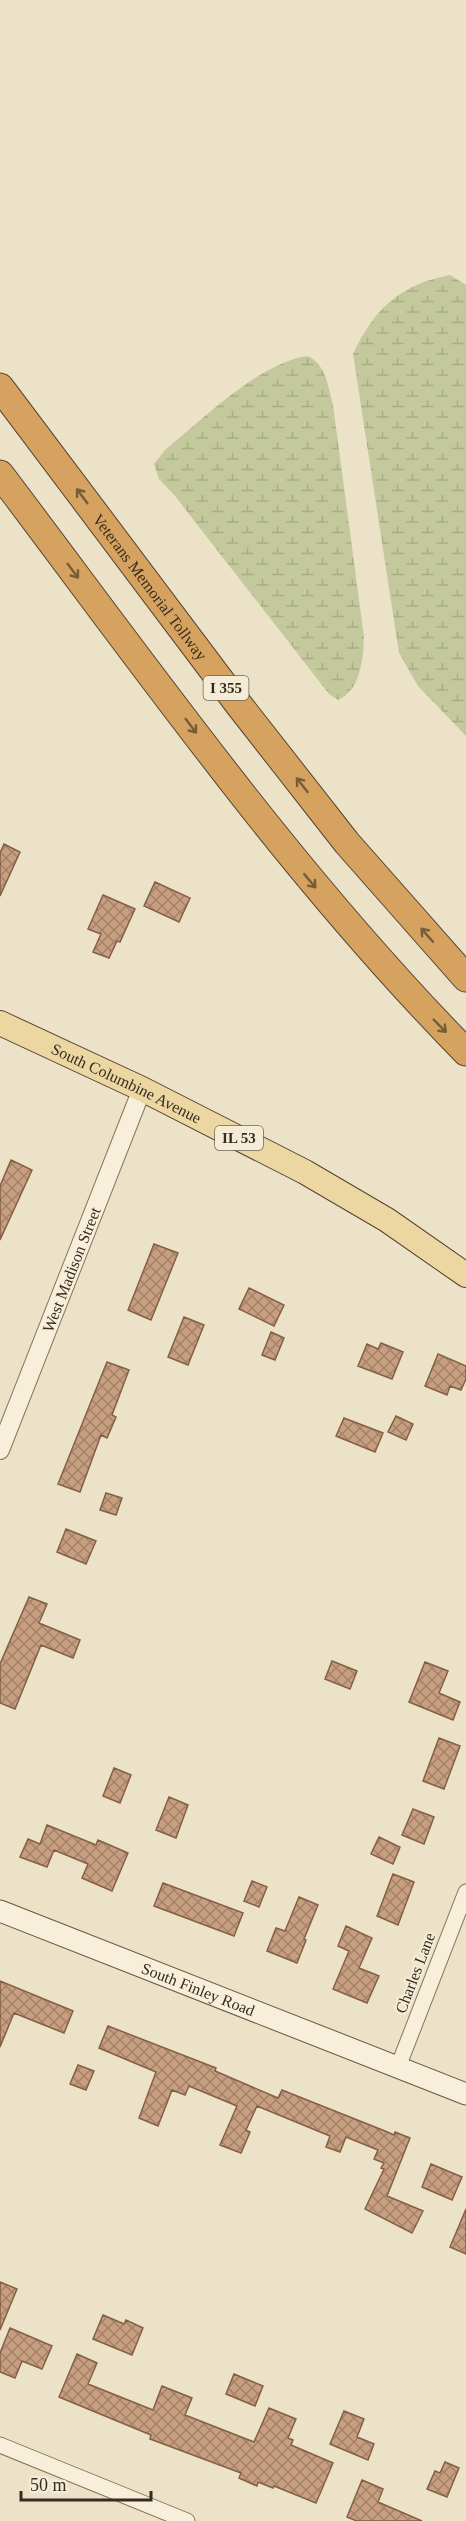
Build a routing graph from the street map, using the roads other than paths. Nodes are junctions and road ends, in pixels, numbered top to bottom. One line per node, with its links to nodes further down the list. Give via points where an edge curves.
1 (0, 387): 3 (highway, Veterans Memorial Tollway / I 355, one-way to 1, via 347,843)
2 (0, 474): 5 (highway, one-way to 5, via 310,880)
3 (466, 978)
4 (0, 1023): 6 (main road, South Columbine Avenue / IL 53)
5 (466, 1052)
6 (142, 1089): 7 (main road, South Columbine Avenue / IL 53, via 305,1172 387,1220); 8 (street, West Madison Street)
7 (466, 1275)
8 (0, 1450)
9 (466, 1892): 11 (street, Charles Lane)
10 (0, 1911): 11 (main road, South Finley Road)
11 (398, 2067): 12 (main road, South Finley Road)
12 (466, 2094)
13 (0, 2445): 14 (street)
14 (187, 2521)

